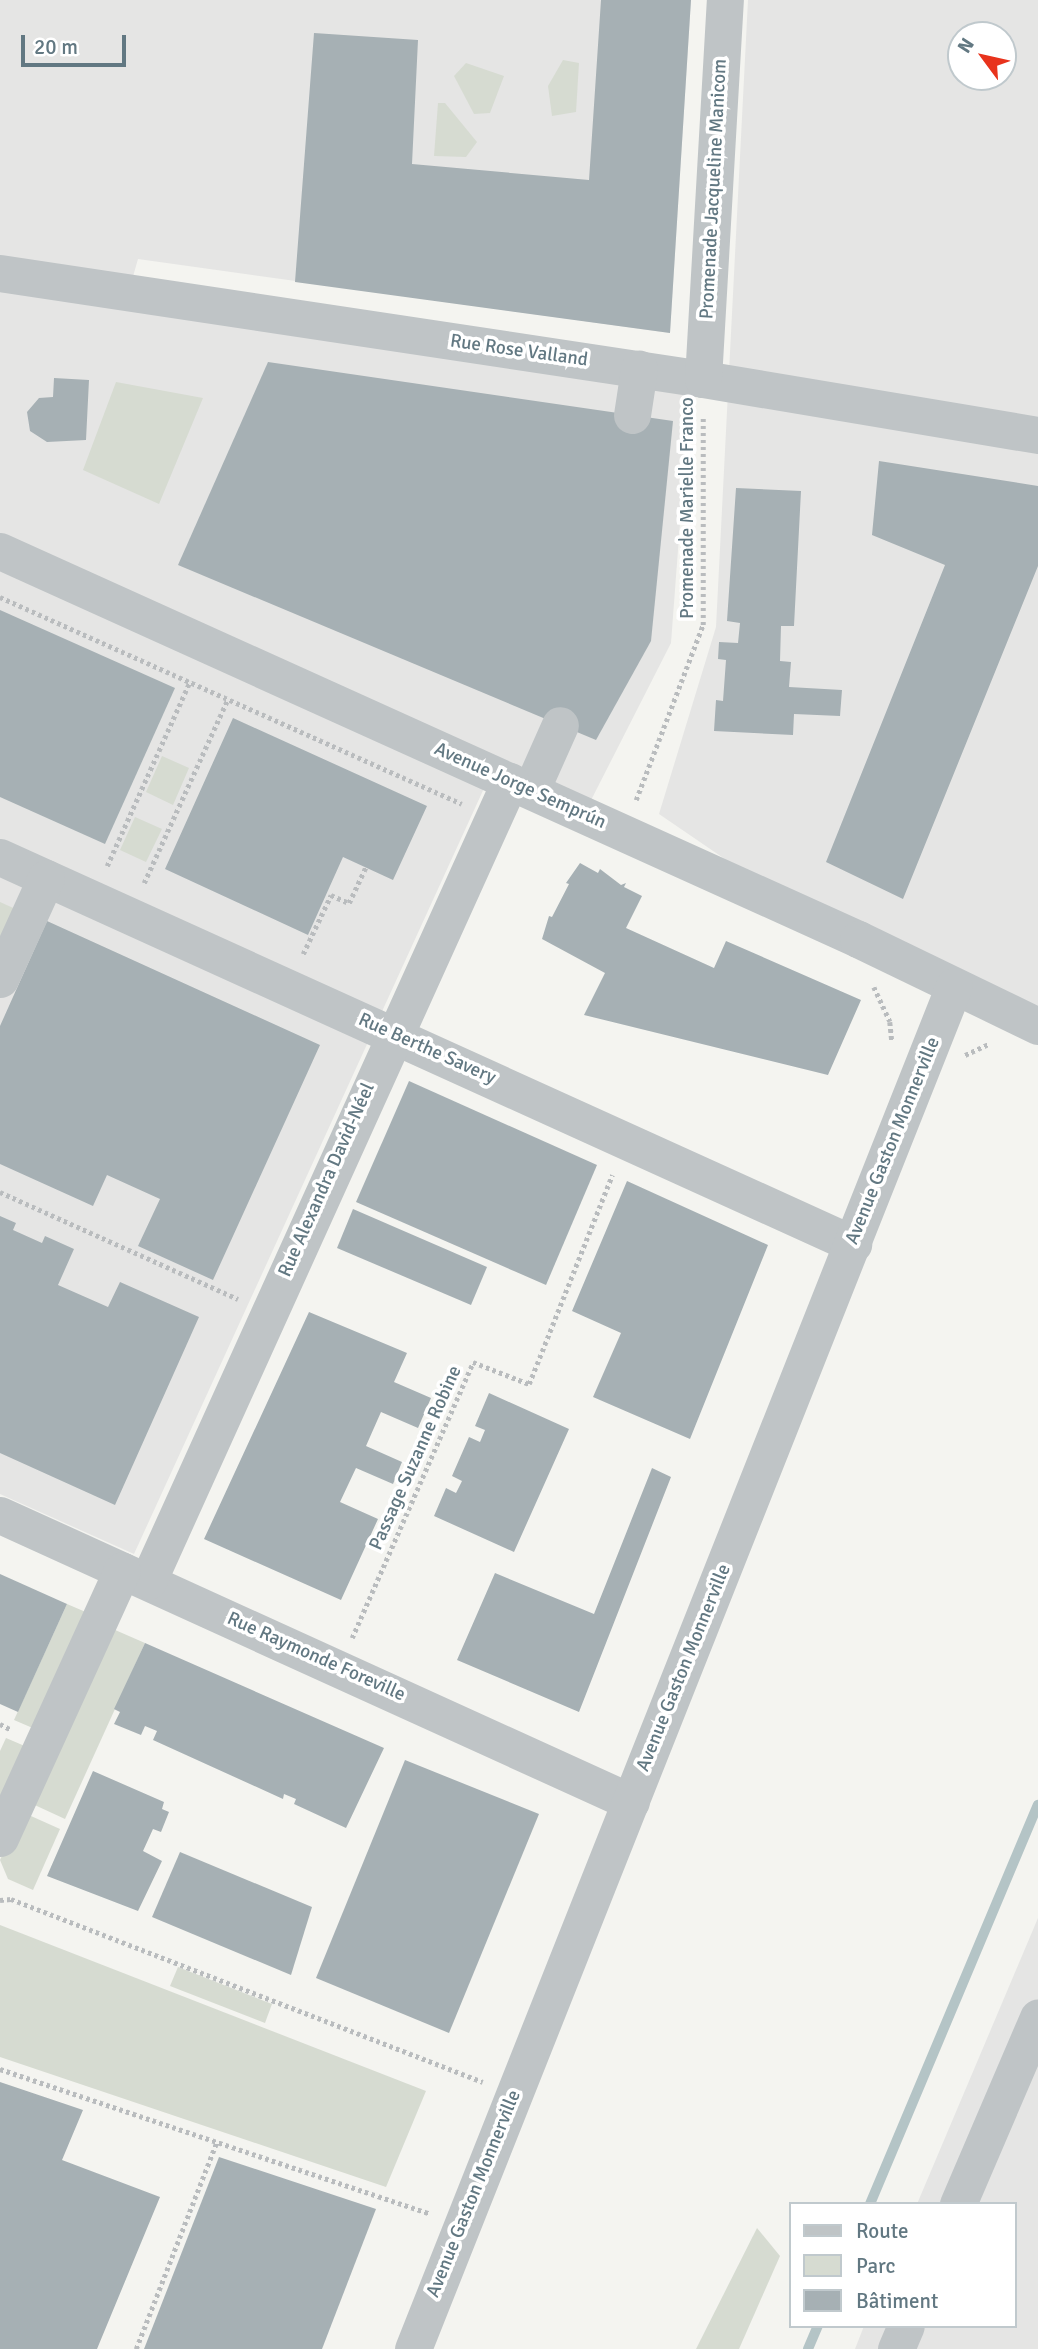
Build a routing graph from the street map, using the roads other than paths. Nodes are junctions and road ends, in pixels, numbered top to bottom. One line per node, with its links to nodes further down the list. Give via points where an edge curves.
1 (725, 0): 4 (street, Promenade Jacqueline Manicom)
2 (0, 273): 3 (street, Rue Rose Valland)
3 (639, 369): 4 (street, Rue Rose Valland); 5 (street)
4 (703, 379): 6 (street, Rue Rose Valland)
5 (632, 415)
6 (1038, 435)
7 (0, 551): 9 (street, Avenue Jorge Semprún)
8 (560, 725): 9 (street, Rue Alexandra David-Néel)
9 (520, 785): 13 (street, Avenue Jorge Semprún); 15 (street, Rue Alexandra David-Néel, via 493,818)
10 (0, 857): 11 (street, Rue Berthe Savery)
11 (46, 878): 12 (street); 15 (street, Rue Berthe Savery)
12 (0, 979)
13 (954, 986): 14 (street, Avenue Jorge Semprún); 16 (street, Avenue Gaston Monnerville)
14 (1038, 1026)
15 (392, 1033): 16 (street, Rue Berthe Savery); 18 (street, Rue Alexandra David-Néel, via 267,1312)
16 (852, 1244): 19 (street, Avenue Gaston Monnerville)
17 (0, 1515): 18 (street, Rue Raymonde Foreville)
18 (135, 1575): 19 (street, Rue Raymonde Foreville); 20 (street, Rue Alexandra David-Néel)
19 (631, 1802): 24 (street, Avenue Gaston Monnerville)
20 (0, 1838)
21 (1038, 2017): 22 (street)
22 (959, 2202)
23 (905, 2328): 25 (street)
24 (413, 2349)
25 (896, 2349)

